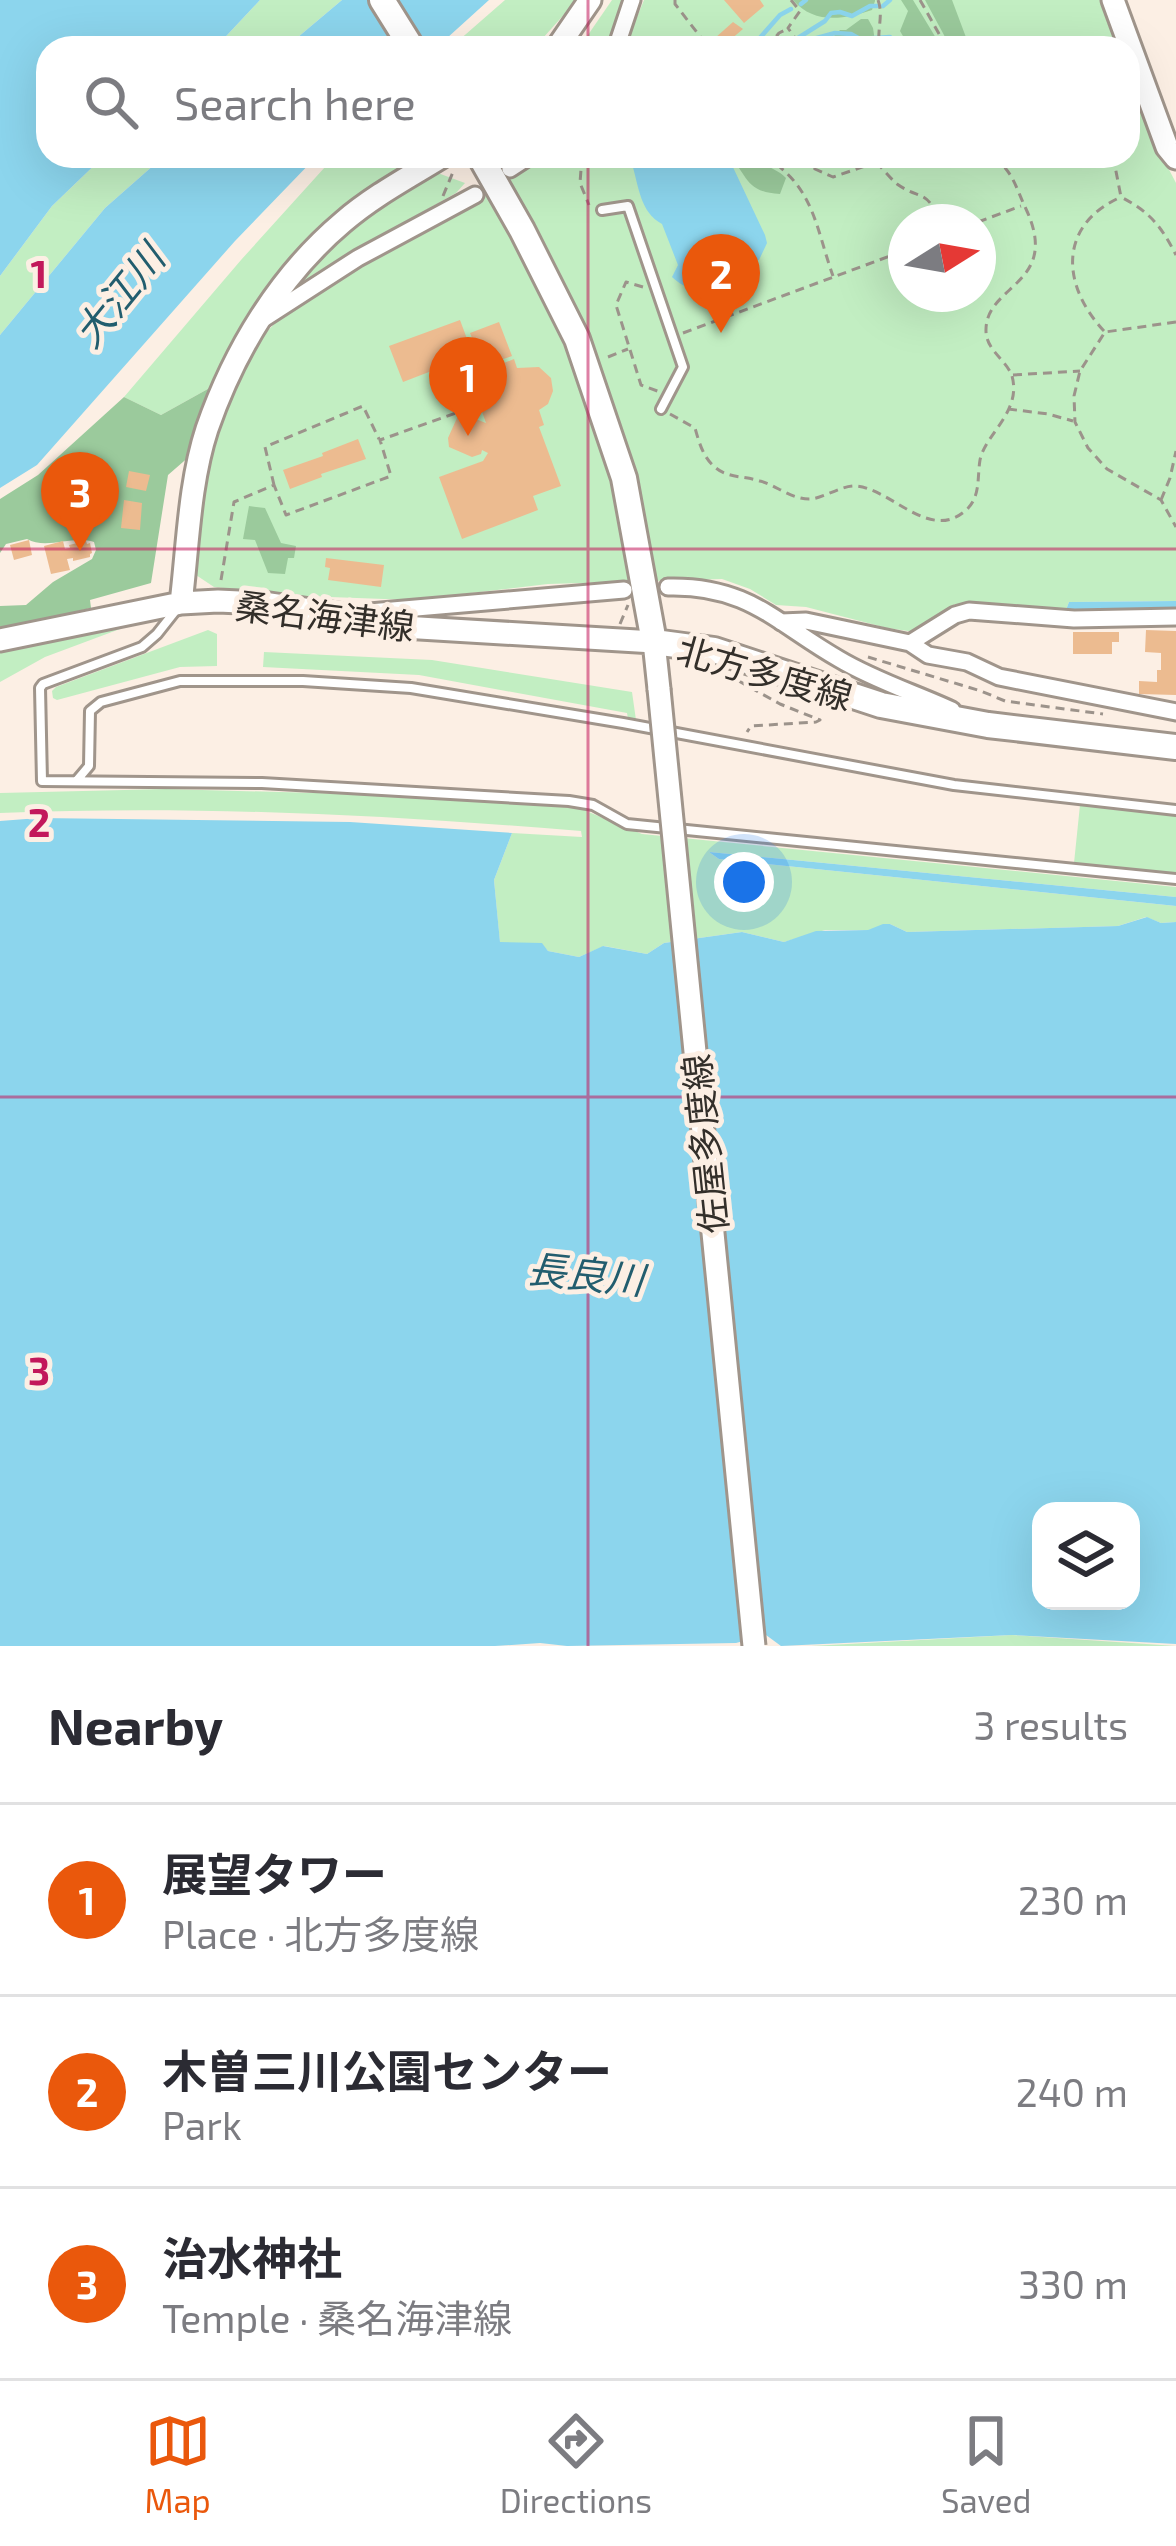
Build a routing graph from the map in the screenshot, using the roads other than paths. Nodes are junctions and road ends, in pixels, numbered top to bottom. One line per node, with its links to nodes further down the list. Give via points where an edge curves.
1 (382, 0): 5 (main road)
2 (590, 0): 6 (main road)
3 (632, 0): 7 (street)
4 (1113, 0): 8 (main road)
5 (404, 36)
6 (565, 36)
7 (620, 36)
8 (1122, 36)
9 (1140, 98): 10 (main road)
10 (1176, 158)
11 (443, 168): 15 (main road, via 378,195 343,222)
12 (460, 168): 24 (main road, 北方多度線, via 522,230 577,339 624,478)
13 (475, 195): 15 (street)
14 (602, 210): 16 (lane, via 628,206 673,336 682,367)
15 (257, 323): 19 (main road, via 206,432)
16 (661, 410)
17 (668, 587): 22 (street, via 742,598)
18 (627, 596): 20 (street)
19 (181, 603): 20 (main road, 桑名海津線); 23 (main road, 桑名海津線); 29 (lane, via 142,646 40,688 42,781)
20 (345, 615): 24 (main road, 桑名海津線, via 403,627)
21 (1176, 617): 25 (street, via 969,611)
22 (782, 622): 25 (street); 27 (street, via 842,661)
23 (0, 640)
24 (654, 642): 27 (main road, 北方多度線, via 714,650 881,705); 32 (main road, 佐屋多度線, bridge)
25 (910, 643): 26 (street, via 998,677)
26 (1176, 712)
27 (988, 725): 28 (main road, 北方多度線)
28 (1176, 747)
29 (76, 780): 30 (lane, via 89,766 90,711 100,702 180,680 303,681 411,688 954,785); 31 (lane, via 569,801 627,824)
30 (1176, 811)
31 (1176, 879)
32 (754, 1646)

